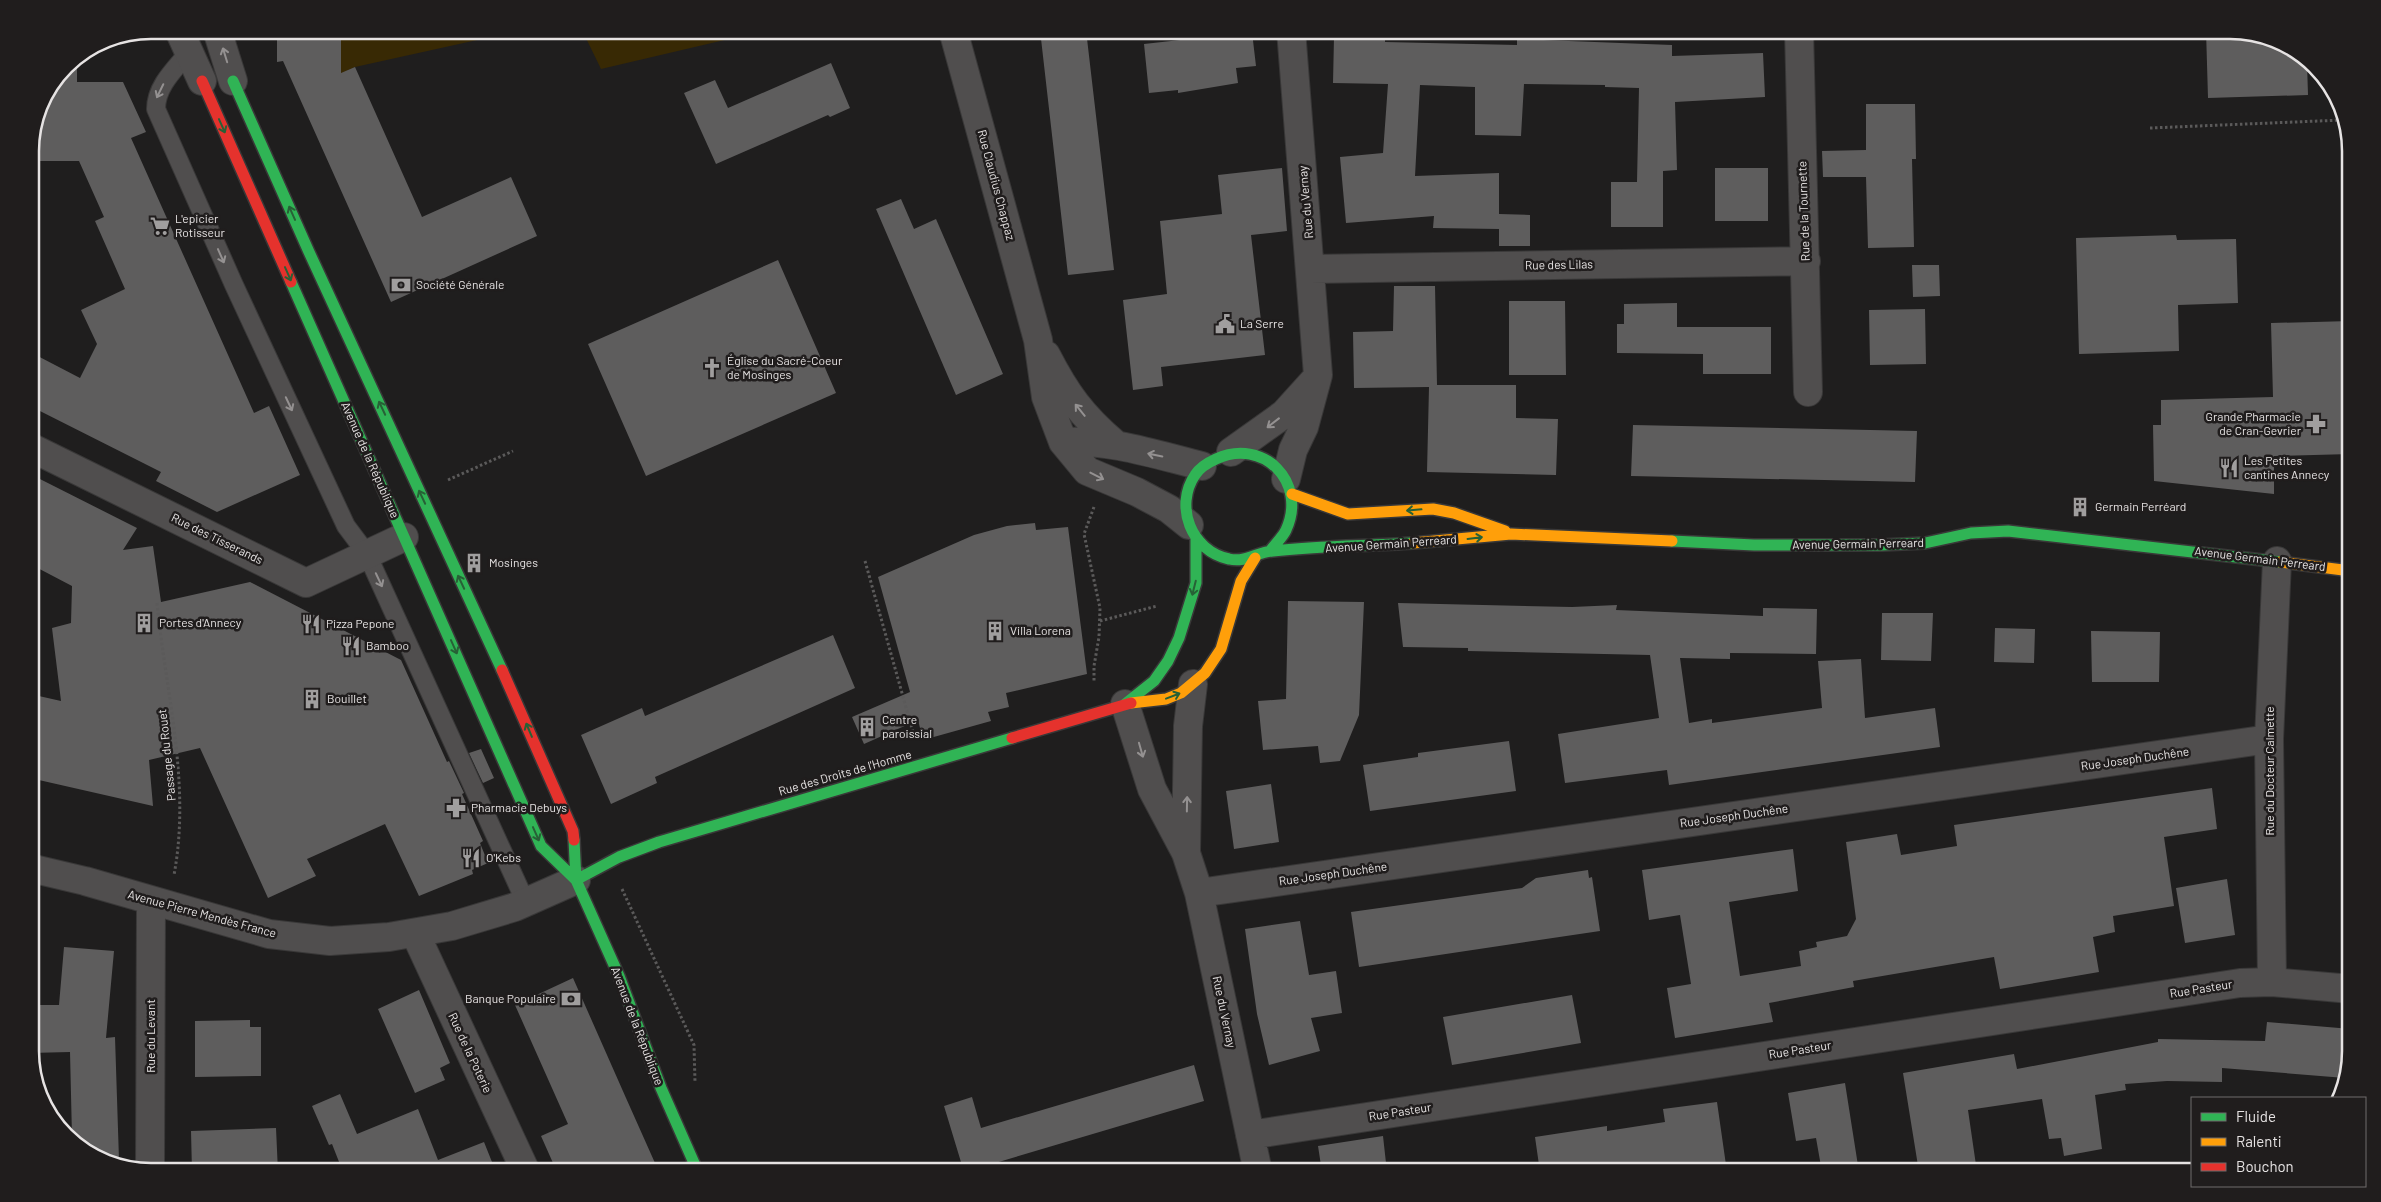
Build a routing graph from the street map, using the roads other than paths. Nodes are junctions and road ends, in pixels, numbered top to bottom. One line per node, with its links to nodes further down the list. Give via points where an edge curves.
1 (220, 39): 6 (street, Avenue de la République, one-way to 1)
2 (955, 39): 10 (street, Rue Claudius Chappaz)
3 (1292, 39): 9 (street, Rue du Vernay)
4 (1799, 39): 8 (street, Rue de la Tournette)
5 (184, 41): 7 (street, Avenue de la République); 23 (lane, one-way to 23, via 156,101 156,109 346,526)
6 (233, 80): 32 (main road, Avenue de la République, one-way to 6, via 573,831)
7 (202, 81): 21 (main road, Avenue de la République, one-way to 21)
8 (1806, 261): 9 (street, Rue des Lilas); 12 (street, Rue de la Tournette)
9 (1311, 269): 11 (street, Rue du Vernay)
10 (1038, 340): 13 (street, Rue Claudius Chappaz, via 1046,397); 14 (street, Rue Claudius Chappaz, one-way to 10, via 1092,424 1066,393)
11 (1318, 375): 16 (street, one-way to 16, via 1284,414); 18 (street, Rue du Vernay, via 1304,427 1293,450)
12 (1808, 392)
13 (1063, 442): 14 (street, via 1085,440); 19 (street, one-way to 19, via 1081,466 1169,509)
14 (1115, 444): 17 (street, one-way to 14)
15 (39, 451): 23 (street, Rue des Tisserands, via 306,583)
16 (1231, 452): 17 (main road); 18 (main road, via 1263,457 1276,466)
17 (1202, 466): 19 (main road, via 1192,478 1186,494 1185,510)
18 (1289, 487): 20 (main road, Avenue Germain Perreard, one-way to 18, via 1440,510 1348,514 1332,510); 22 (main road, via 1293,510 1290,526)
19 (1192, 532): 24 (main road, via 1208,551 1223,558); 28 (main road, Rue des Droits de l'Homme, one-way to 28, via 1196,584 1179,638 1154,681)
20 (1512, 534): 22 (main road, Avenue Germain Perreard, one-way to 20, via 1450,541); 25 (main road, Avenue Germain Perreard, via 1754,545 1881,545 1925,543 1971,533 2008,531)
21 (404, 537): 23 (street, Rue des Tisserands); 32 (main road, Avenue de la République, one-way to 32, via 542,846)
22 (1270, 551): 24 (main road)
23 (367, 554): 35 (lane, one-way to 35)
24 (1255, 558): 27 (main road, Rue des Droits de l'Homme, via 1241,582 1222,649)
25 (2277, 561): 26 (main road, Avenue Germain Perreard); 29 (street, Rue du Docteur Calmette)
26 (2342, 570)
27 (1193, 684): 28 (main road, Rue des Droits de l'Homme, one-way to 27, via 1166,699); 30 (street, Rue du Vernay, one-way to 27, via 1188,726)
28 (1125, 704): 30 (street, Rue du Vernay, one-way to 30, via 1152,789); 32 (main road, Rue des Droits de l'Homme, via 658,842 619,857)
29 (2269, 739): 33 (street, Rue Joseph Duchêne); 37 (street, Rue du Docteur Calmette)
30 (1186, 853): 33 (street, Rue du Vernay)
31 (39, 870): 34 (street, Avenue Pierre Mendès France)
32 (576, 880): 35 (street, Avenue Pierre Mendès France); 42 (main road, Avenue de la République, via 619,976 661,1088)
33 (1199, 893): 39 (street, Rue du Vernay)
34 (160, 903): 36 (street, Avenue Pierre Mendès France, via 241,927 296,938 330,941); 40 (street, Rue du Levant)
35 (526, 903): 36 (street, Avenue Pierre Mendès France, via 489,916)
36 (415, 933): 41 (street, Rue de la Poterie)
37 (2272, 982): 38 (street, Rue Pasteur); 39 (street, Rue Pasteur, via 2240,983)
38 (2342, 988)
39 (1250, 1135): 43 (street, Rue du Vernay)
40 (150, 1163)
41 (522, 1163)
42 (694, 1163)
43 (1256, 1163)

